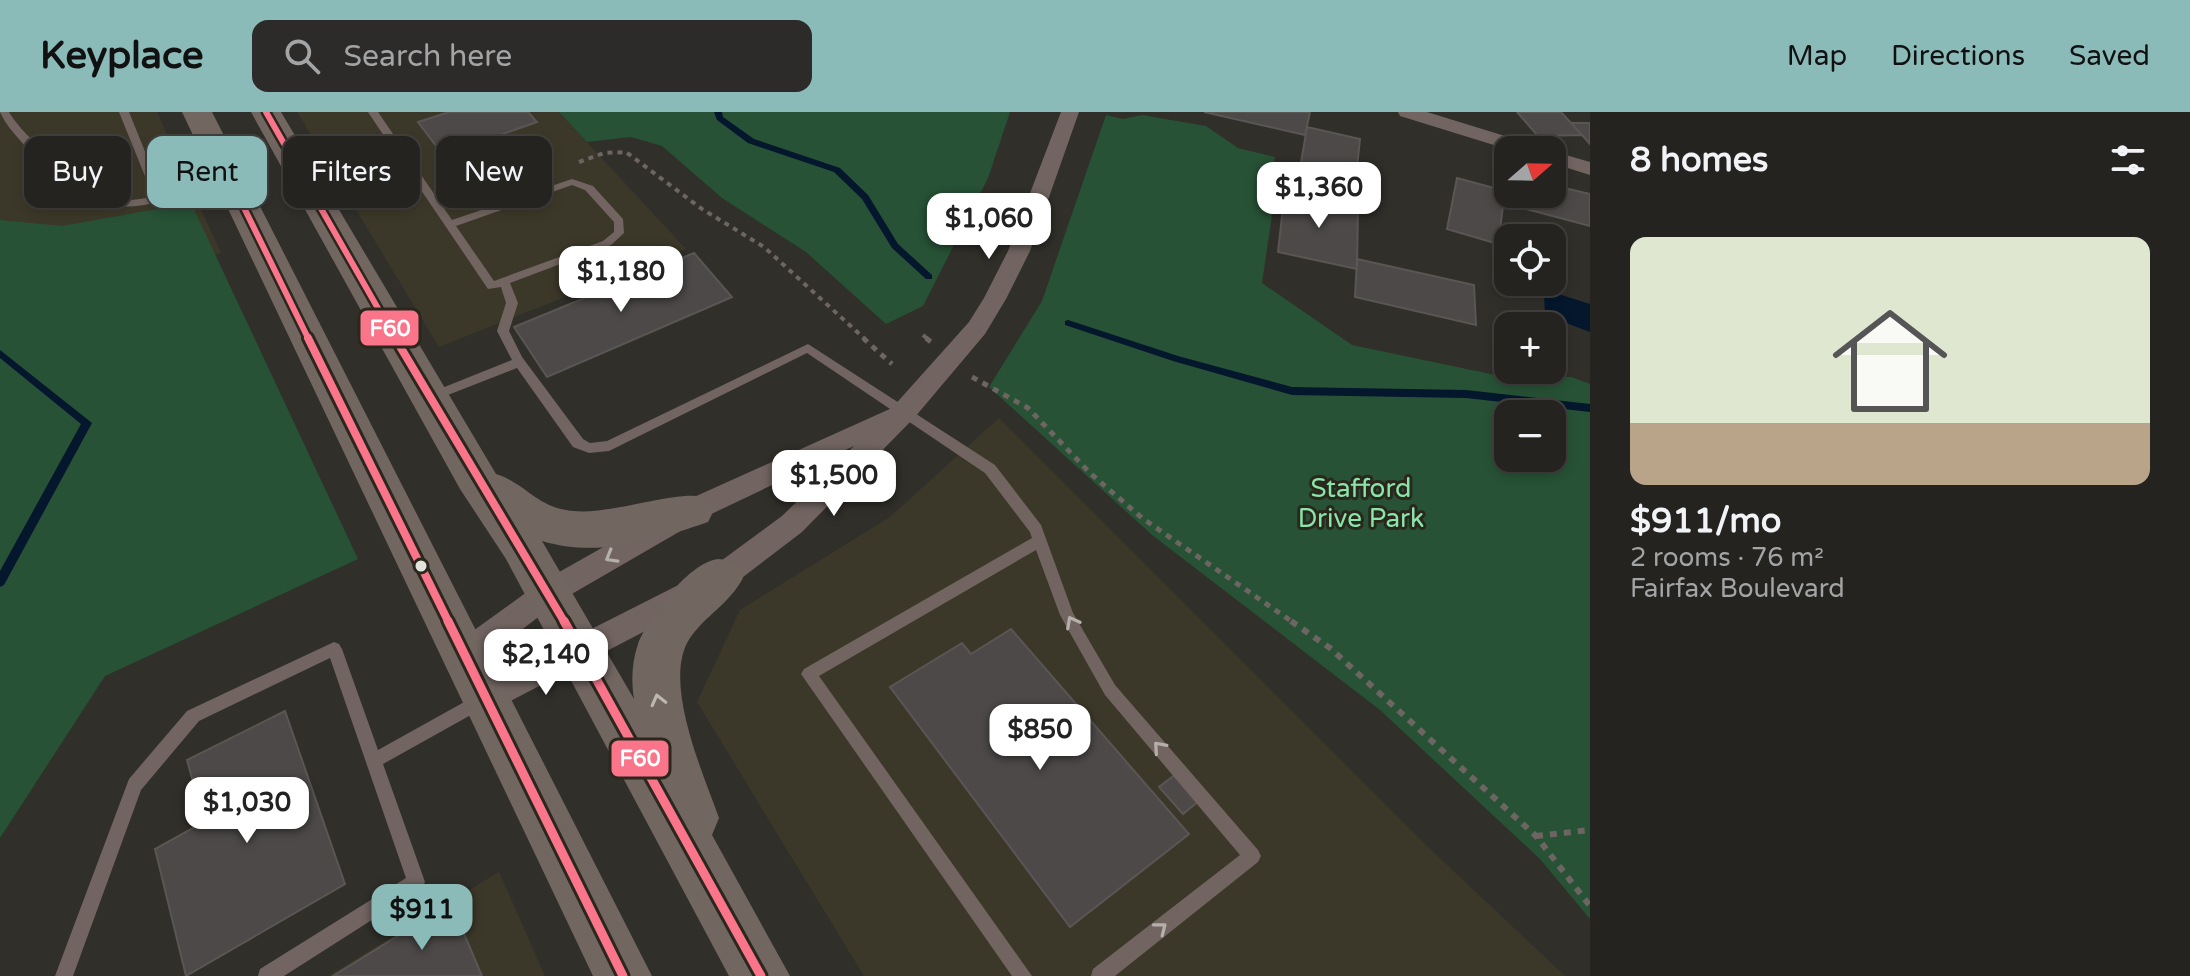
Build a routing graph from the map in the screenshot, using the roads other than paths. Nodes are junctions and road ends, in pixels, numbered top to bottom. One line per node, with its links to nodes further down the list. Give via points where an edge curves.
1 (4, 112): 2 (lane, via 16,132 45,158 115,202 149,201 156,191)
2 (124, 112)
3 (197, 112): 26 (main road)
4 (266, 112): 10 (main road)
5 (373, 112): 8 (lane)
6 (1070, 112): 19 (street, via 1019,251 995,299 977,328)
7 (1407, 112): 9 (street)
8 (389, 136)
9 (1494, 139)
10 (283, 142)
11 (1566, 161): 12 (street)
12 (1590, 169)
13 (420, 181): 15 (lane)
14 (321, 208): 18 (main road)
15 (450, 224): 16 (lane, via 492,286); 16 (lane, via 572,182 589,188 619,221 619,233 607,243)
16 (504, 281): 17 (lane, via 512,303 503,331)
17 (520, 362): 18 (lane); 19 (lane, via 578,443 589,448 609,446 808,348)
18 (430, 398): 20 (main road)
19 (906, 410): 21 (street); 22 (lane, via 990,469 1018,501); 23 (street, via 792,524)
20 (475, 477): 21 (main road, via 532,520 576,529 638,526); 24 (main road)
21 (693, 510): 24 (street, one-way to 24)
22 (1039, 541): 33 (lane, via 809,674); 34 (lane, one-way to 22, via 1252,856 1110,690 1067,615)
23 (720, 578): 25 (street); 28 (main road, one-way to 23, via 654,682 661,644 671,625)
24 (548, 593): 25 (main road); 26 (street)
25 (578, 649): 26 (street); 28 (main road)
26 (477, 676): 27 (lane); 31 (main road)
27 (375, 760): 29 (lane, via 334,649 193,716 135,785); 30 (lane, via 416,882)
28 (722, 908): 32 (main road)
29 (64, 976)
30 (267, 976)
31 (623, 976)
32 (761, 976)
33 (1023, 976)
34 (1100, 976)

